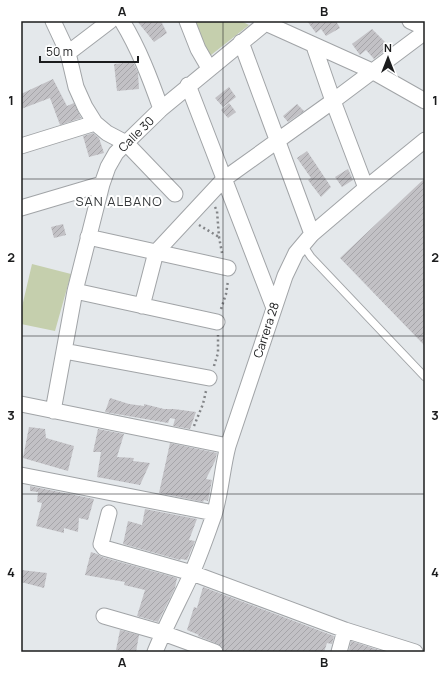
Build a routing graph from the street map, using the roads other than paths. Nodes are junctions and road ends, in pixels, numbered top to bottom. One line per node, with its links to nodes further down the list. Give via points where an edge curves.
1 (54, 21): 11 (street)
2 (110, 21): 11 (street)
3 (122, 21): 17 (street, via 149,75)
4 (187, 21): 12 (street)
5 (410, 21): 7 (street)
6 (265, 22): 9 (street, Calle 30); 10 (street)
7 (425, 28)
8 (425, 32): 13 (street)
9 (241, 42): 12 (street, Calle 30); 19 (street)
10 (314, 46): 13 (street); 15 (street)
11 (68, 53): 18 (street, via 76,87)
12 (209, 68): 14 (street, Calle 30)
13 (372, 71): 15 (street); 16 (street)
14 (188, 85): 17 (street, Calle 30); 23 (street)
15 (333, 100): 19 (street); 25 (street)
16 (425, 101)
17 (161, 109): 21 (street, Calle 30)
18 (95, 123): 21 (street); 22 (street)
19 (277, 140): 23 (street); 28 (street)
20 (425, 140): 25 (street, Carrera 28)
21 (126, 143): 24 (street, Calle 30, via 108,167); 26 (street)
22 (21, 146)
23 (224, 179): 31 (street); 35 (street)
24 (102, 184): 27 (street); 29 (street, Calle 30)
25 (366, 188): 28 (street, Carrera 28)
26 (175, 194)
27 (21, 208)
28 (312, 234): 30 (street, Carrera 28)
29 (88, 237): 31 (street); 33 (street, Calle 30)
30 (303, 246): 35 (street, Carrera 28, via 296,253 284,276); 38 (lane)
31 (156, 252): 32 (street); 34 (street)
32 (228, 268)
33 (75, 291): 34 (street); 37 (street, Calle 30)
34 (142, 306): 36 (street)
35 (274, 308): 42 (street, Carrera 28)
36 (217, 322)
37 (64, 351): 39 (street); 41 (street, Calle 30)
38 (425, 377)
39 (209, 378)
40 (21, 404): 41 (street)
41 (53, 411): 42 (street)
42 (228, 446): 45 (street, Carrera 28)
43 (21, 475): 45 (street)
44 (109, 513): 46 (street, via 101,544 104,548)
45 (214, 513): 46 (street, Carrera 28)
46 (192, 573): 48 (street); 49 (street, Carrera 28)
47 (104, 616): 49 (street)
48 (345, 630): 52 (street); 53 (street)
49 (163, 633): 50 (street, Carrera 28); 51 (street)
50 (155, 652)
51 (215, 652)
52 (338, 652)
53 (416, 652)

